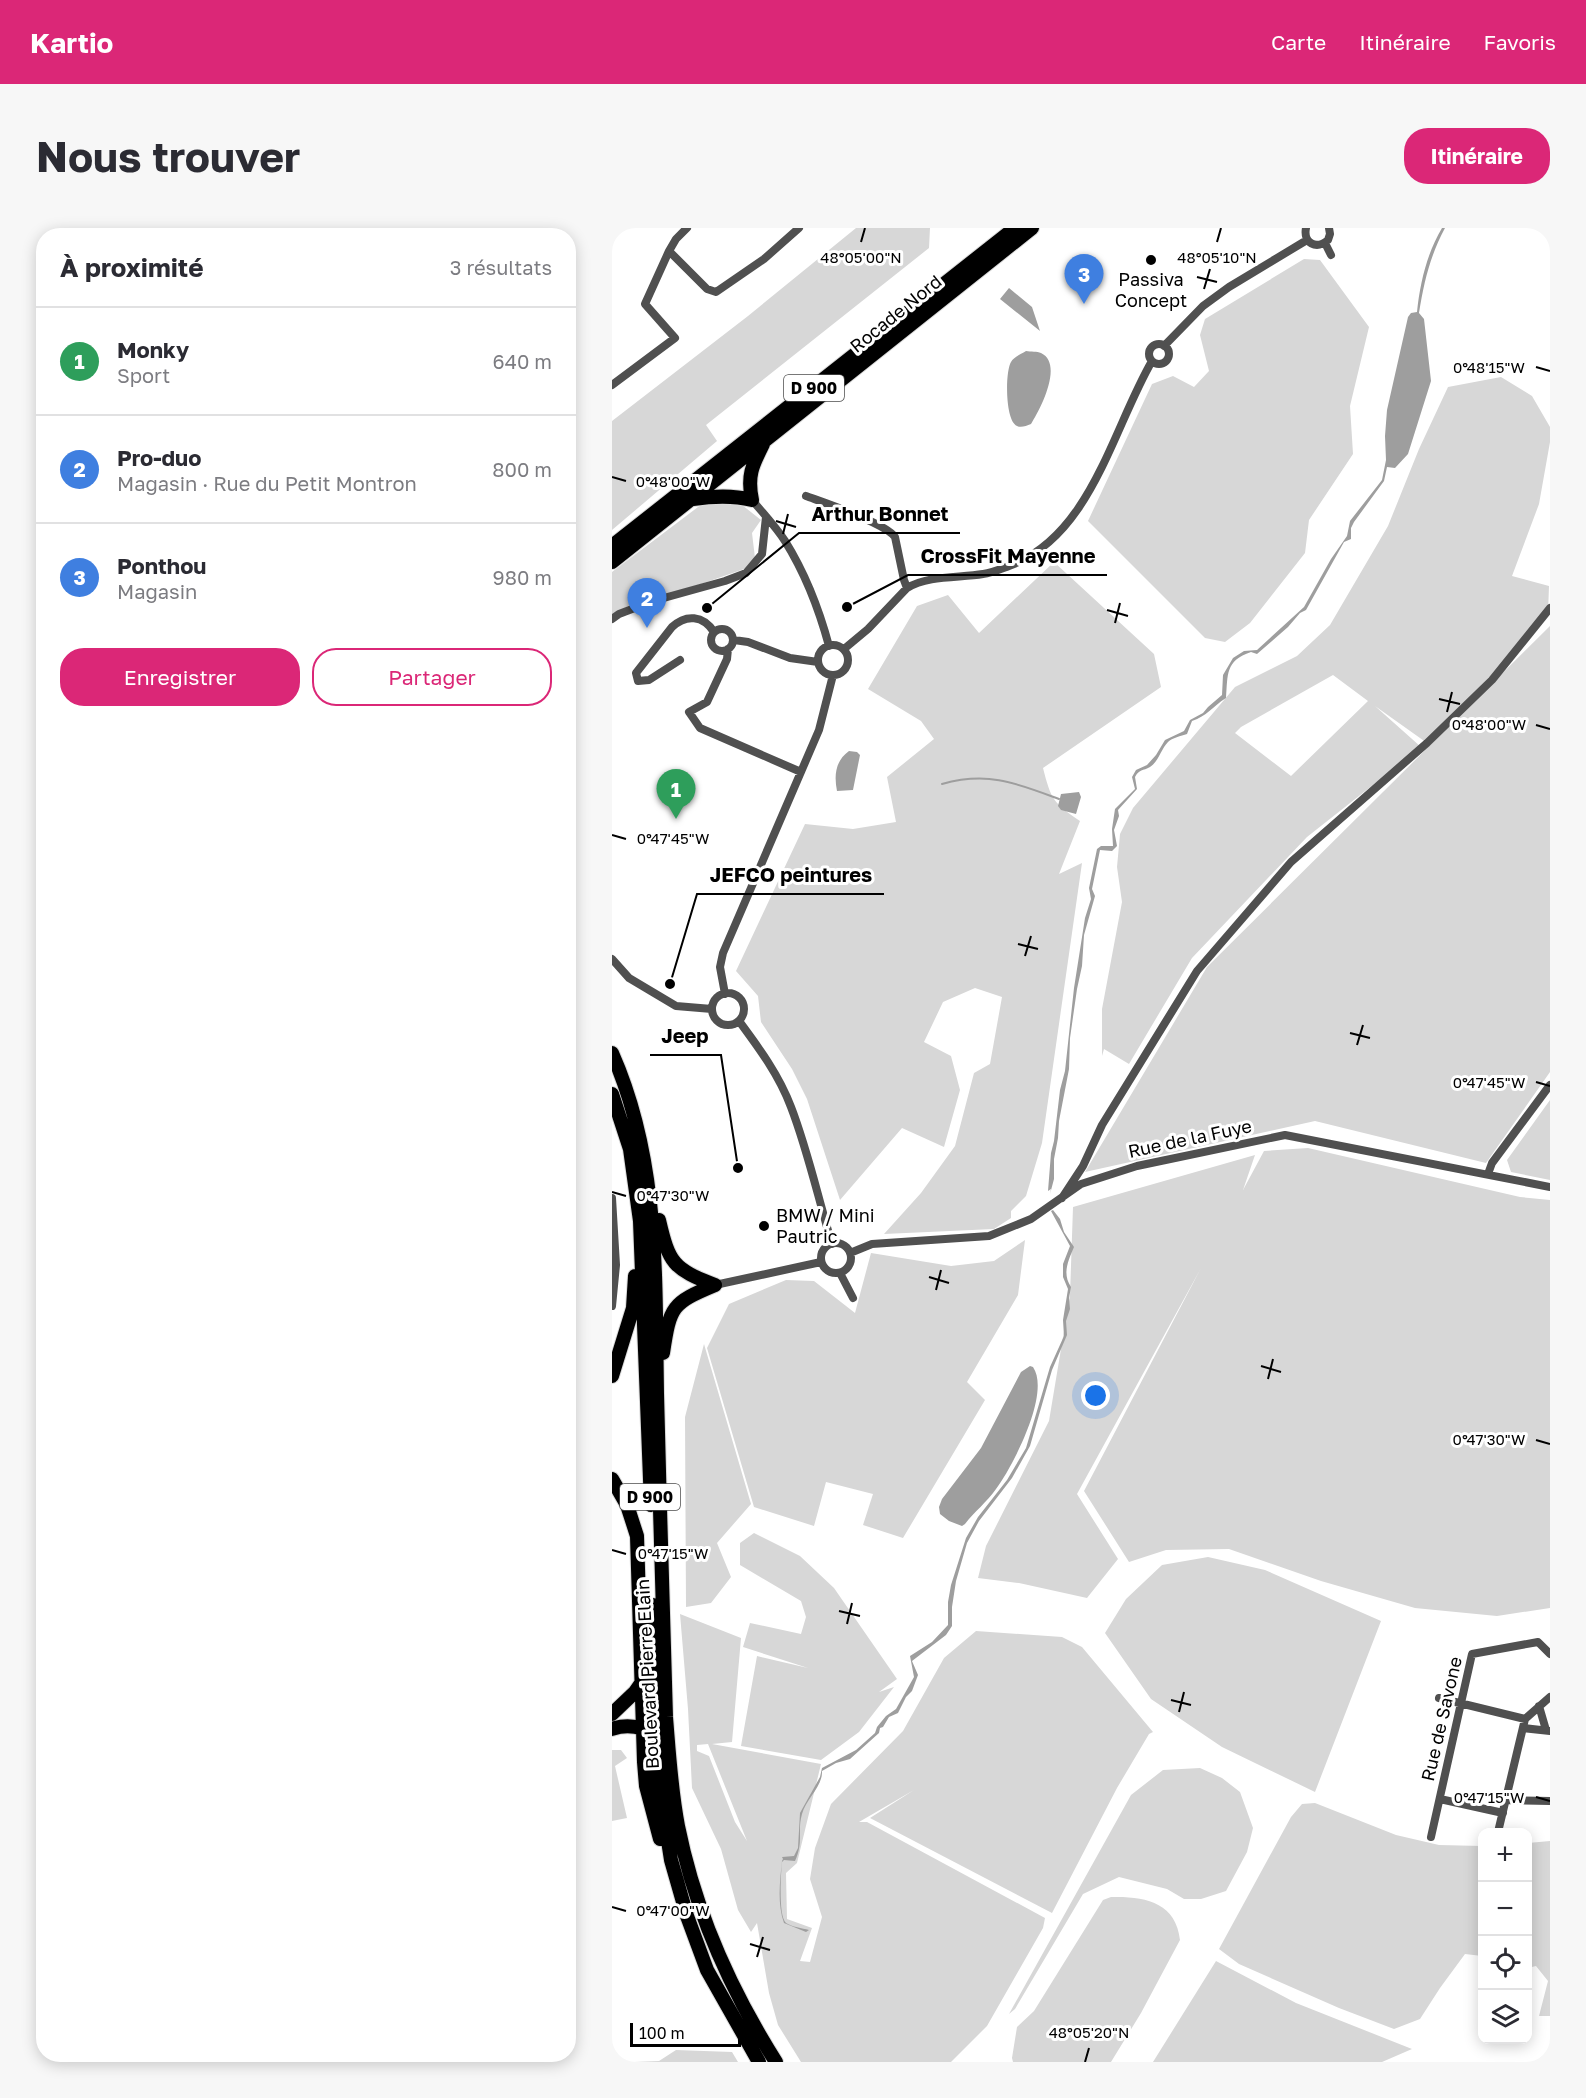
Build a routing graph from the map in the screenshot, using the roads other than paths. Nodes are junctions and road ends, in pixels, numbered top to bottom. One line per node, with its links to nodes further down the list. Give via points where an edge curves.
1 (687, 228): 9 (street)
2 (799, 228): 9 (street, via 764,259 716,292 707,289)
3 (1015, 228): 19 (main road, Rocade Nord / D 900)
4 (1032, 228): 14 (main road, Rocade Nord / D 900)
5 (1306, 228): 7 (street)
6 (1329, 228): 8 (street, via 1330,237)
7 (1307, 240): 8 (street, via 1316,245); 11 (street, via 1203,306)
8 (1325, 243): 10 (street)
9 (669, 251): 13 (street, via 645,304 675,338)
10 (1331, 255)
11 (1164, 346): 12 (street, via 1152,347); 12 (street, via 1168,353 1165,361)
12 (1152, 361): 21 (street, via 1086,498 1054,539 1011,566 986,574 920,582)
13 (612, 384)
14 (765, 440): 16 (main road, Rocade Nord / D 900); 17 (main road, via 748,483)
15 (806, 496): 21 (street, via 892,533)
16 (693, 499): 17 (main road, via 718,495); 20 (main road, Rocade Nord / D 900)
17 (752, 500): 18 (street)
18 (766, 517): 23 (street, via 762,554 747,573 654,601); 26 (street, via 784,540 813,594)
19 (612, 546)
20 (612, 562)
21 (907, 588): 28 (street)
22 (1549, 612): 45 (street, via 1492,680 1427,743 1291,862 1197,971)
23 (612, 620)
24 (714, 632): 25 (street, via 726,629); 27 (street, via 714,648); 29 (street, via 702,620 678,621 636,673 638,681 649,680)
25 (734, 640): 27 (street); 30 (street, via 790,658)
26 (829, 645): 28 (street); 30 (street)
27 (728, 649): 32 (street, via 728,659 708,702 689,712 700,728)
28 (844, 649): 31 (street, via 848,663 843,672)
29 (680, 660)
30 (818, 662): 31 (street)
31 (833, 675): 32 (street, via 819,730)
32 (801, 772): 34 (street, via 723,953 720,967)
33 (612, 959): 35 (street, via 629,978 676,1006)
34 (724, 994): 35 (street, via 716,999); 36 (street, via 735,995 742,1002 744,1012)
35 (712, 1009): 36 (street, via 714,1018 722,1024)
36 (739, 1021): 46 (street, via 762,1051 791,1107)
37 (612, 1053): 41 (main road, Boulevard Pierre Elain / D 900, via 630,1101)
38 (1550, 1085): 42 (street, via 1492,1163)
39 (612, 1094): 40 (main road, Boulevard Pierre Elain / D 900)
40 (625, 1133): 53 (main road, via 635,1274 633,1308); 73 (main road, Boulevard Pierre Elain / D 900, via 640,1221 653,1557 656,1764)
41 (647, 1170): 50 (main road, via 671,1260 690,1275); 54 (main road, Boulevard Pierre Elain / D 900, via 654,1250)
42 (1488, 1174): 43 (street, Rue de la Fuye); 45 (street, Rue de la Fuye, via 1285,1135 1137,1166 1081,1184)
43 (1550, 1187)
44 (612, 1198): 52 (street, via 616,1265)
45 (1062, 1198): 47 (street, Rue de la Fuye, via 1031,1219 989,1236 872,1244)
46 (832, 1244): 47 (street, via 841,1244); 48 (street, via 824,1249)
47 (850, 1253): 49 (street, via 848,1267)
48 (822, 1262): 49 (street, via 826,1270); 50 (street)
49 (840, 1273): 51 (street)
50 (715, 1285): 54 (main road, via 687,1297 673,1310)
51 (853, 1298)
52 (612, 1306)
53 (612, 1376)
54 (657, 1392): 75 (main road, Boulevard Pierre Elain / D 900, via 666,1717 678,1826 710,1936 731,1985)
55 (612, 1479): 57 (main road, via 627,1505 637,1536)
56 (1550, 1654): 60 (street, Rue de Savone, via 1538,1642 1472,1654)
57 (642, 1682): 62 (main road); 65 (main road)
58 (1550, 1697): 61 (street)
59 (1439, 1698): 60 (street)
60 (1461, 1704): 63 (street); 67 (street, Rue de Savone)
61 (1539, 1706): 63 (street); 66 (street)
62 (612, 1714)
63 (1524, 1723): 66 (street); 68 (street)
64 (612, 1729): 65 (main road, via 633,1725)
65 (643, 1729): 73 (main road, via 646,1786 660,1838)
66 (1548, 1731)
67 (1440, 1799): 70 (street); 72 (street, Rue de Savone)
68 (1506, 1800): 69 (street); 70 (street)
69 (1550, 1801)
70 (1503, 1813): 71 (street)
71 (1499, 1828)
72 (1431, 1838)
73 (671, 1860): 74 (main road, Boulevard Pierre Elain / D 900, via 707,1970)
74 (759, 2062)
75 (776, 2062)

